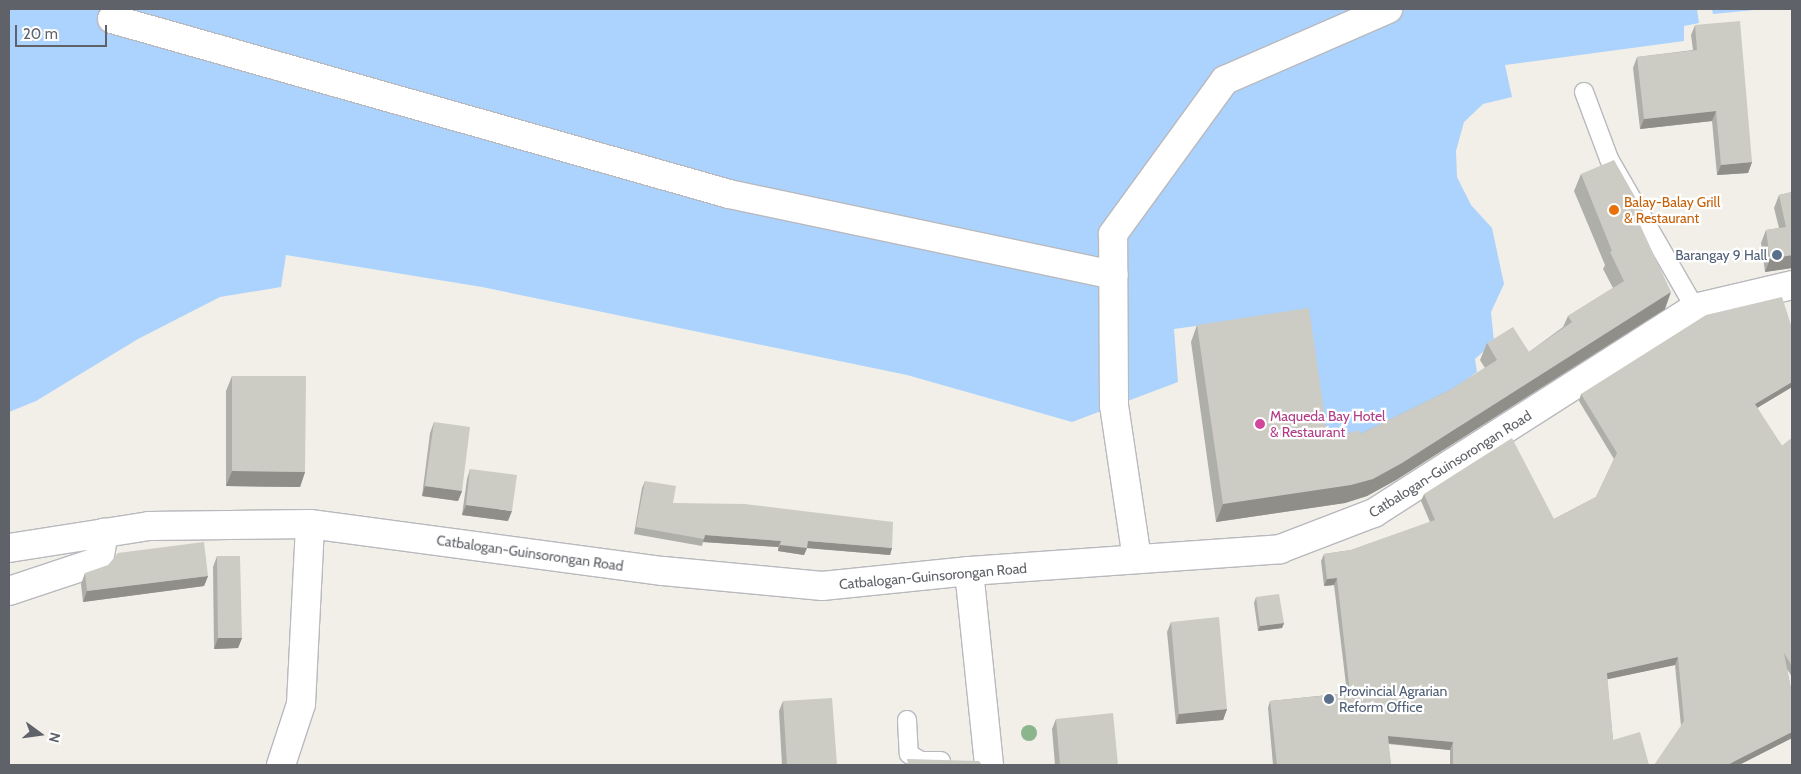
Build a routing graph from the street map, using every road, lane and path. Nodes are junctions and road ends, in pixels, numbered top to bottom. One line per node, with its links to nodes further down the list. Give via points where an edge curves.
1 (1388, 9): 4 (street, via 1225,80 1113,234)
2 (112, 20): 4 (street, via 729,194)
3 (1584, 92): 6 (lane, via 1609,159)
4 (1114, 275): 10 (street, via 1114,406)
5 (1792, 285): 6 (street, Catbalogan-Guinsorongan Road)
6 (1695, 308): 10 (street, Catbalogan-Guinsorongan Road, via 1374,513 1280,549)
7 (310, 524): 8 (street, Catbalogan-Guinsorongan Road, via 149,526); 11 (street, Catbalogan-Guinsorongan Road, via 663,571 822,586); 15 (street, via 301,704)
8 (104, 532): 9 (street, Catbalogan-Guinsorongan Road); 12 (street, via 99,561)
9 (9, 548)
10 (1137, 559): 11 (street, Catbalogan-Guinsorongan Road)
11 (969, 571): 14 (street)
12 (9, 591)
13 (907, 720): 14 (lane, via 909,754 921,761)
14 (977, 762)
15 (282, 765)

